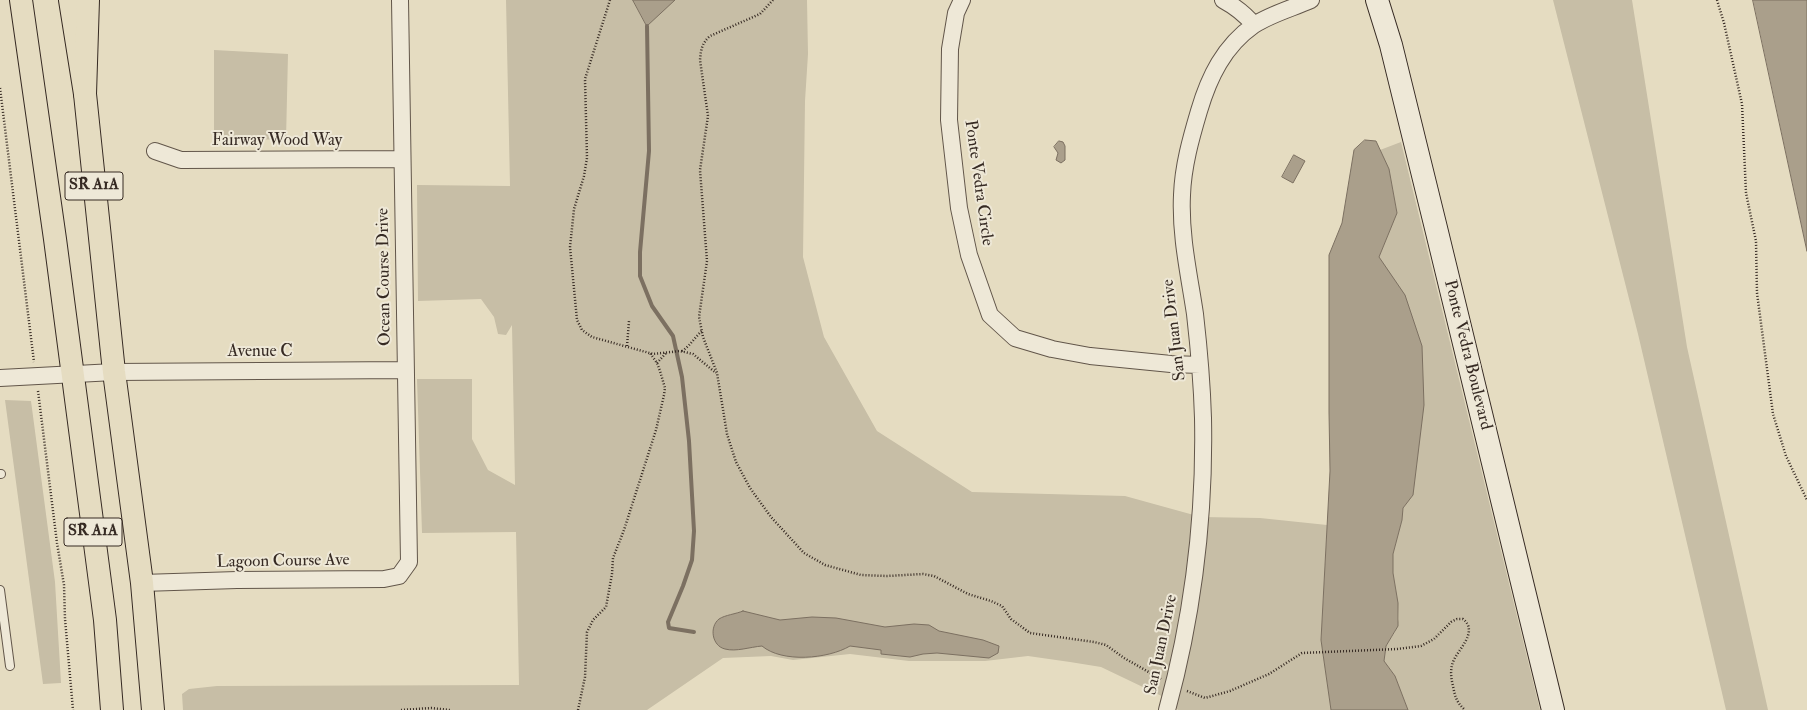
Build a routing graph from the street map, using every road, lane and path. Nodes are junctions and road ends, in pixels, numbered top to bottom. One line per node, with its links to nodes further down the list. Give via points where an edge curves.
1 (21, 0): 28 (main road, SR A1A)
2 (70, 0): 14 (main road, SR A1A)
3 (88, 0): 14 (main road)
4 (400, 0): 16 (street, Ocean Course Drive)
5 (610, 0): 19 (path, via 585,79 587,158 574,209 570,247 577,320 582,330 592,336)
6 (773, 0): 18 (path, via 760,14 710,36 704,41 701,51 708,116 700,170 707,261 699,317)
7 (962, 0): 24 (street, Ponte Vedra Circle, via 956,13 950,49 949,120 964,234 990,315 1015,338 1052,349 1090,356)
8 (1223, 0): 12 (street, via 1246,15)
9 (1311, 0): 12 (street, San Juan Drive)
10 (1377, 0): 45 (street, Ponte Vedra Boulevard, via 1391,45)
11 (1717, 0): 31 (path, via 1742,104 1746,193 1756,241 1757,293 1773,414 1786,456)
12 (1254, 25): 24 (street, San Juan Drive, via 1234,42 1212,74 1191,138 1184,171 1182,226)
13 (0, 88): 29 (path)
14 (85, 94): 26 (main road, SR A1A)
15 (155, 151): 16 (street, Fairway Wood Way, via 181,160)
16 (402, 159): 25 (street, Ocean Course Drive)
17 (629, 321): 19 (path)
18 (702, 331): 20 (path); 27 (path)
19 (627, 346): 21 (path)
20 (681, 351): 22 (path); 27 (path, via 693,354)
21 (649, 352): 22 (path); 23 (path)
22 (666, 353): 23 (path)
23 (657, 363): 42 (path, via 663,380 664,395 656,430 613,558 606,607 593,620 587,632 585,677)
24 (1200, 365): 36 (street, San Juan Drive, via 1203,475 1197,563)
25 (406, 370): 26 (street, Avenue C); 32 (street, Ocean Course Drive)
26 (114, 372): 28 (street, Avenue C); 33 (main road, SR A1A)
27 (717, 373): 36 (path, via 727,434 736,462 771,518 804,553 825,565 861,575 934,576 968,594 1002,606 1011,619 1030,633 1106,645)
28 (72, 374): 29 (street, Avenue C); 38 (main road, SR A1A, via 105,620)
29 (36, 376): 30 (street, Avenue C); 37 (path, via 64,585)
30 (0, 378)
31 (1807, 500)
32 (409, 554): 33 (street, Lagoon Course Ave, via 409,562 400,576 384,580)
33 (142, 583): 39 (main road, SR A1A)
34 (0, 590): 35 (lane)
35 (10, 666)
36 (1174, 686): 43 (street, San Juan Drive); 44 (path, via 1205,698 1230,691 1269,674 1302,653 1415,647 1427,644 1451,622 1463,619 1469,627 1466,642 1456,656 1451,679 1456,701)
37 (73, 710)
38 (112, 710)
39 (153, 710)
40 (401, 710): 41 (path)
41 (450, 710)
42 (578, 710)
43 (1167, 710)
44 (1465, 710)
45 (1553, 710)

